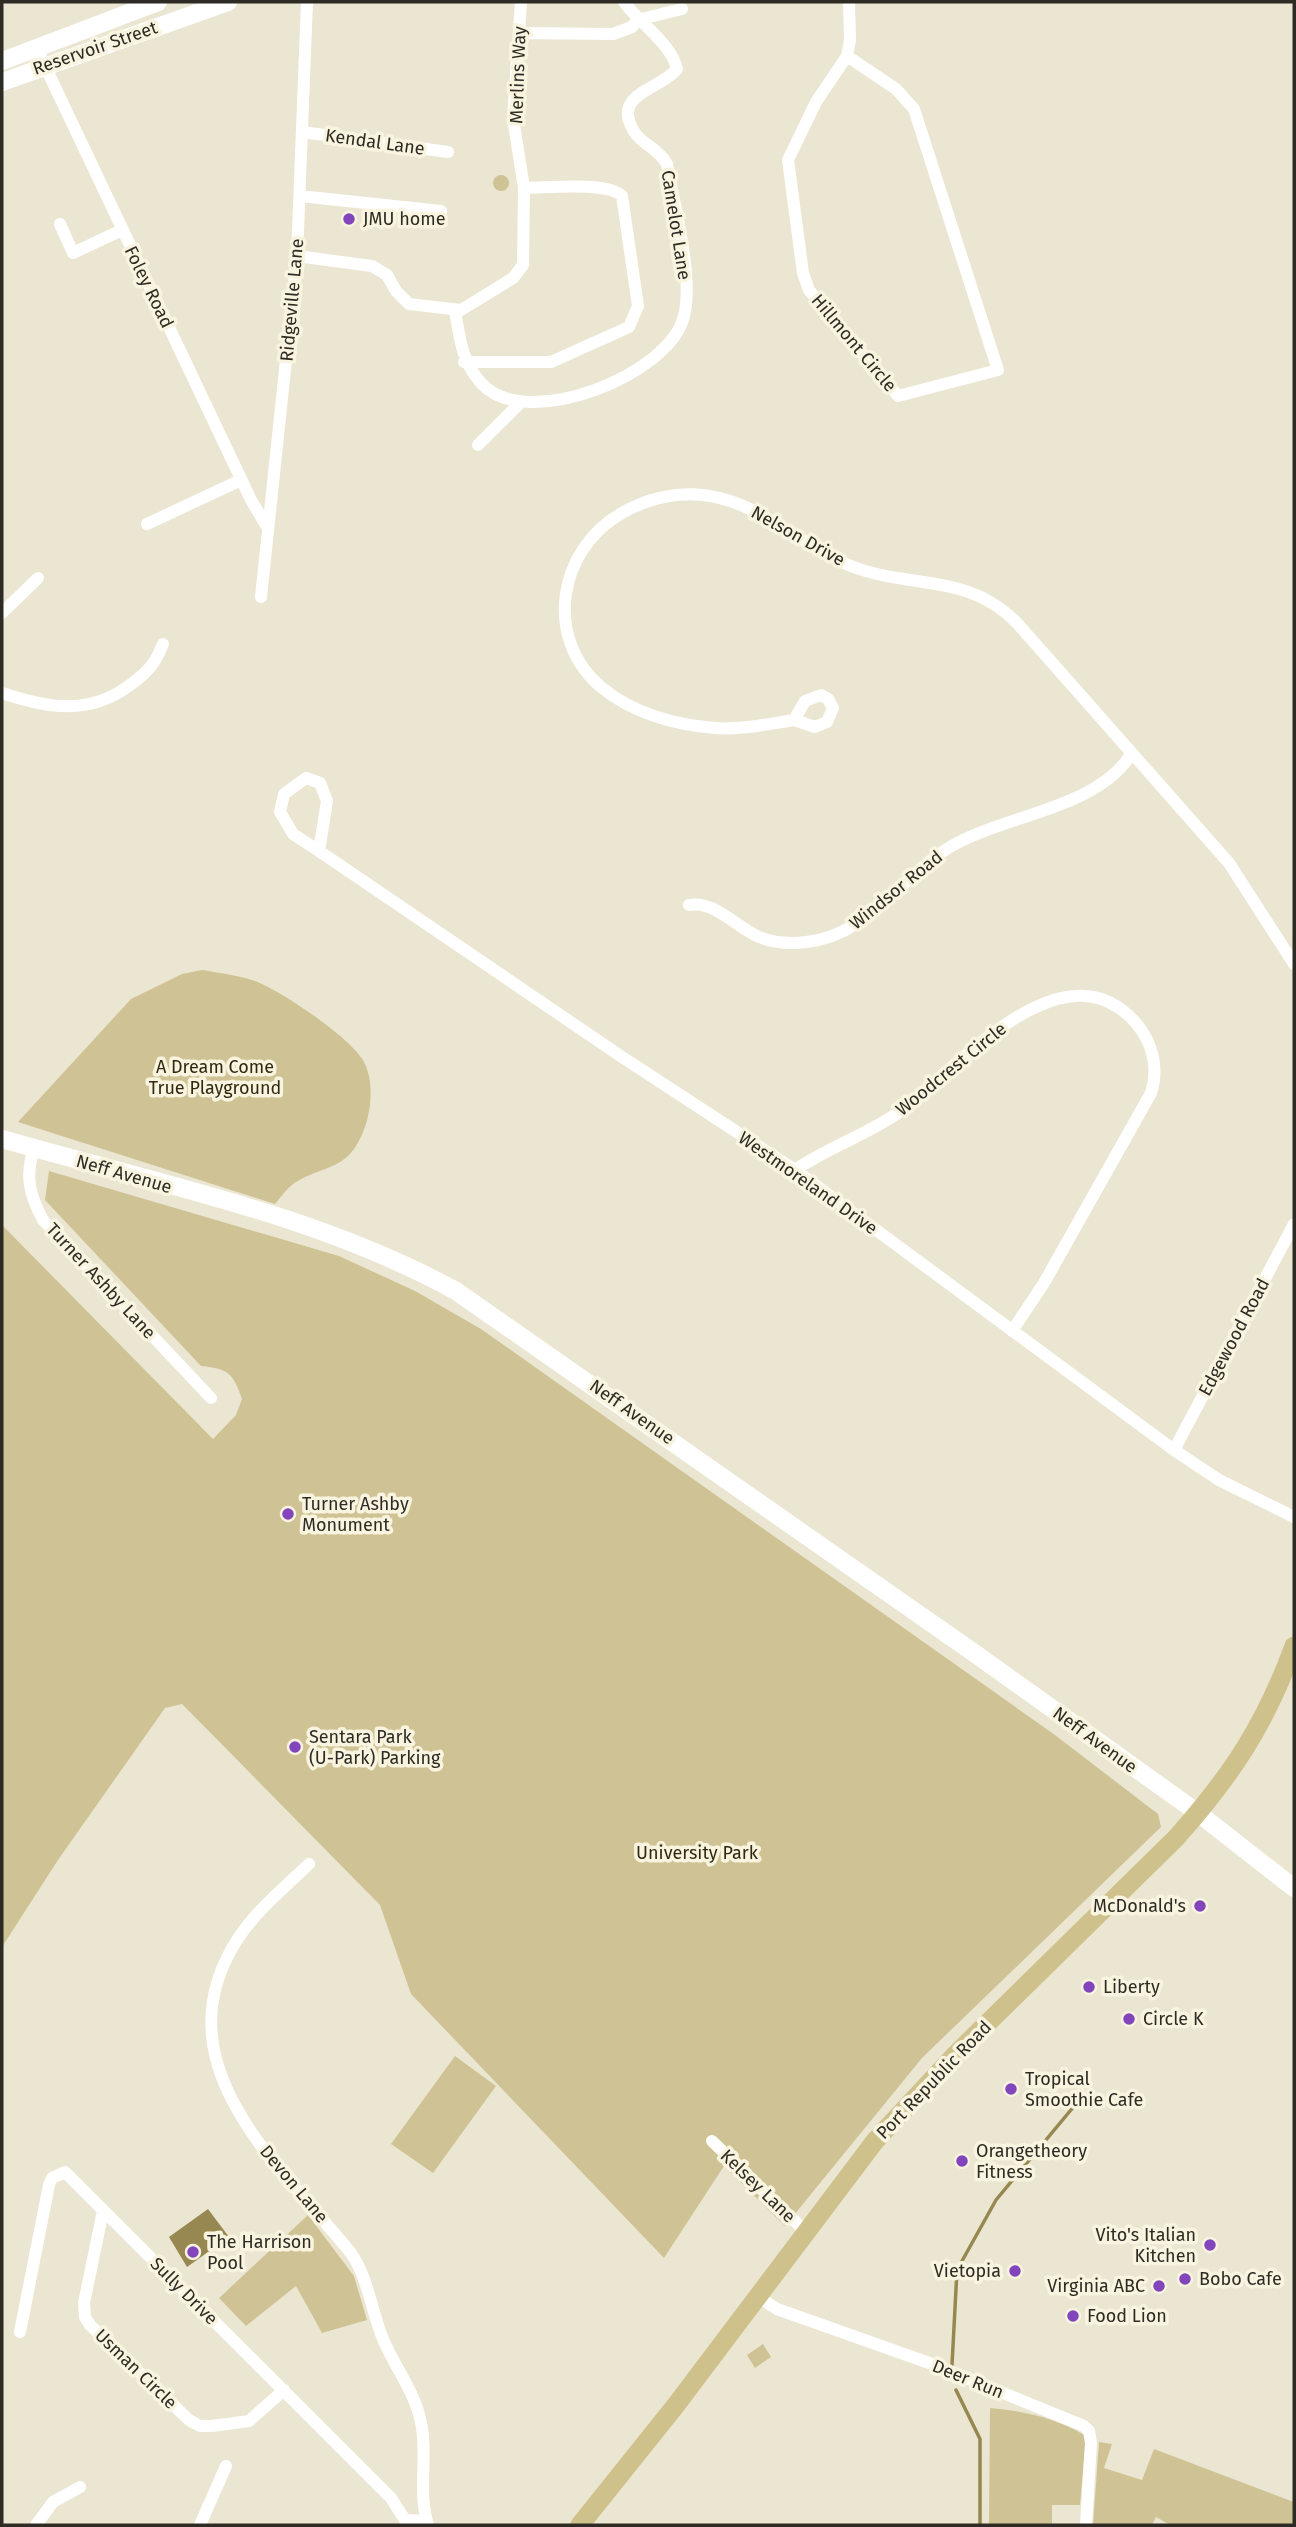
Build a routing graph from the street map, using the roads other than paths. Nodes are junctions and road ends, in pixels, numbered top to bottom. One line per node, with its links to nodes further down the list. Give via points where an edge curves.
1 (158, 2): 10 (main road, Reservoir Street)
2 (228, 2): 13 (main road, Reservoir Street)
3 (307, 2): 15 (street, Ridgeville Lane)
4 (521, 2): 9 (street, Merlins Way)
5 (624, 2): 8 (street, Camelot Lane)
6 (849, 2): 11 (street, Hillmont Circle)
7 (682, 9): 8 (street)
8 (638, 20): 9 (street, via 613,34); 25 (street, Camelot Lane, via 669,50 677,69 670,78 641,90 629,105 637,136 659,150 667,164 687,287 684,318 668,344 642,366 557,402)
9 (519, 33): 17 (street, Merlins Way, via 513,118)
10 (36, 47): 12 (main road, Reservoir Street); 13 (street, Foley Road)
11 (847, 56): 11 (street, Hillmont Circle, via 816,102 788,160 809,290 898,396 998,369 914,109 896,89)
12 (2, 61)
13 (43, 65): 14 (main road, Reservoir Street); 21 (street, Foley Road)
14 (2, 82)
15 (302, 132): 16 (street, Kendal Lane); 18 (street, Ridgeville Lane)
16 (448, 152)
17 (524, 188): 23 (street, Merlins Way, via 523,265 513,278); 24 (street, via 579,187 617,191 622,196 638,306 629,327 551,362)
18 (300, 196): 19 (street); 22 (street, Ridgeville Lane)
19 (442, 211)
20 (60, 224): 21 (street, via 74,253)
21 (122, 230): 27 (street, Foley Road)
22 (297, 256): 23 (street, via 372,265 387,275 409,304); 29 (street, Ridgeville Lane)
23 (455, 312): 24 (street)
24 (464, 362): 25 (street, Camelot Lane, via 484,387)
25 (520, 403): 26 (street)
26 (478, 445)
27 (241, 480): 28 (street); 29 (street, Foley Road)
28 (147, 524)
29 (266, 525): 31 (street, Ridgeville Lane)
30 (37, 578): 32 (street)
31 (261, 597)
32 (2, 613)
33 (163, 644): 34 (street, via 154,668 94,705 52,706)
34 (2, 693)
35 (794, 720): 36 (street, Nelson Drive, via 734,729 685,724 640,710 599,685 574,651 564,606 572,566 592,536 615,516 645,502 674,495 705,495 751,509 813,548 859,569 970,590 1012,618)
36 (1131, 754): 38 (street, Windsor Road, via 1117,771 1084,793 949,847 864,919 828,938 794,943 766,939 705,905); 39 (street, Nelson Drive, via 1234,868)
37 (319, 851): 37 (street, Westmoreland Drive, via 293,834 280,813 284,794 306,778 318,780 326,793); 42 (street, Westmoreland Drive)
38 (689, 905)
39 (1294, 964)
40 (2, 1139): 41 (main road, Neff Avenue)
41 (34, 1148): 45 (street, Turner Ashby Lane, via 27,1170 30,1197 43,1220); 49 (main road, Neff Avenue, via 329,1233 456,1291)
42 (795, 1170): 44 (street, Westmoreland Drive); 44 (street, Woodcrest Circle, via 894,1115 987,1037 1038,1006 1090,997 1119,1009 1150,1046 1155,1071 1152,1093)
43 (1294, 1224): 46 (street, Edgewood Road)
44 (1012, 1331): 46 (street, Westmoreland Drive)
45 (211, 1398)
46 (1174, 1450): 47 (street, Westmoreland Drive, via 1219,1480)
47 (1294, 1517)
48 (1294, 1646): 49 (main road, Port Republic Road, via 1277,1693 1249,1745)
49 (1198, 1813): 51 (main road, Neff Avenue); 54 (main road, Port Republic Road, via 911,2100)
50 (309, 1864): 60 (street, Devon Lane, via 249,1924 229,1953 215,1995 213,2049 221,2082 236,2111 351,2253 364,2277 384,2340 417,2406 423,2431 422,2489)
51 (1294, 1888)
52 (712, 2141): 54 (street, Kelsey Lane)
53 (103, 2211): 56 (street, Sully Drive, via 65,2172 52,2178); 57 (street, Sully Drive); 57 (street, Usman Circle, via 83,2303 90,2325 188,2420 200,2426 249,2421)
54 (804, 2231): 55 (main road, Port Republic Road)
55 (757, 2296): 63 (main road, Port Republic Road); 64 (street, Deer Run, via 777,2309 932,2364 1084,2426 1091,2443)
56 (20, 2332)
57 (284, 2390): 60 (street, Sully Drive, via 391,2498 405,2520)
58 (226, 2466): 62 (street)
59 (80, 2487): 61 (street, via 53,2502)
60 (427, 2523)
61 (36, 2525)
62 (201, 2525)
63 (580, 2525)
64 (1086, 2525)

